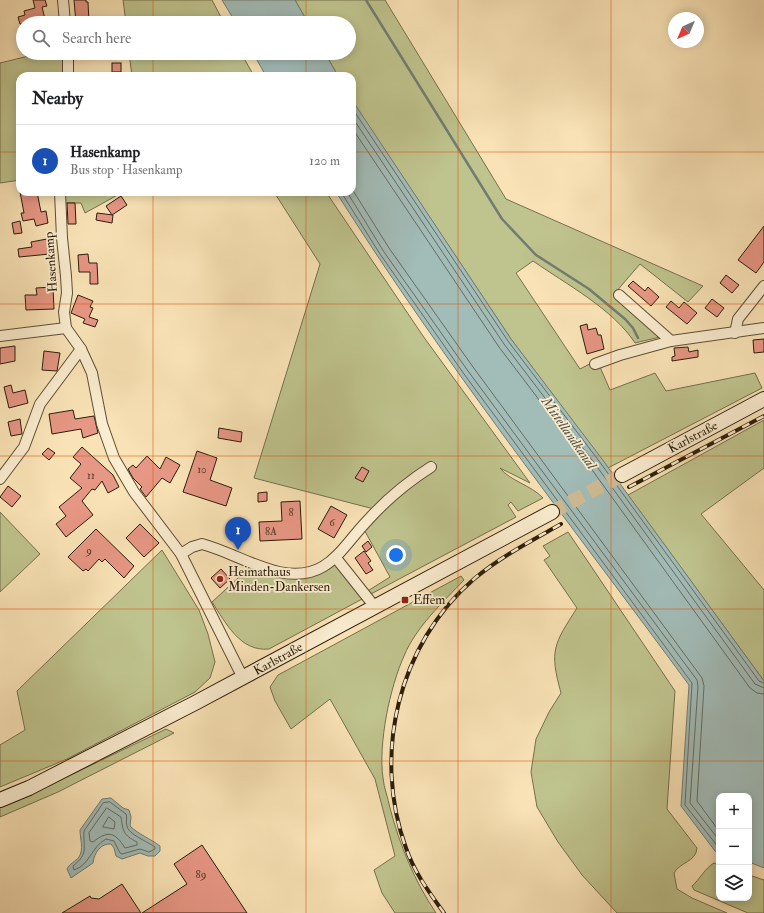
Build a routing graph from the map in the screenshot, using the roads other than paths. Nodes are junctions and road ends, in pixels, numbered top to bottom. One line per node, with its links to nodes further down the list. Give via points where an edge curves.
1 (63, 0): 2 (street)
2 (64, 16)
3 (68, 60): 4 (street)
4 (68, 72)
5 (60, 196): 8 (street, Hasenkamp, via 67,293 64,312)
6 (764, 286): 10 (street, via 738,319)
7 (619, 295): 12 (street)
8 (66, 328): 11 (street); 13 (street)
9 (764, 328): 10 (street)
10 (734, 333): 12 (street)
11 (0, 336)
12 (672, 341): 14 (street, via 620,354)
13 (81, 349): 18 (street, via 40,404 24,447); 20 (street, via 92,372 102,424 114,458 134,492)
14 (595, 364)
15 (764, 399): 17 (street, Karlstraße)
16 (431, 467): 21 (street, via 369,519)
17 (622, 475)
18 (0, 479)
19 (552, 512): 22 (street, Karlstraße)
20 (181, 554): 21 (street, via 202,544 280,572 298,573 312,571); 23 (street)
21 (336, 558): 22 (street)
22 (375, 607): 23 (street, Karlstraße)
23 (243, 678): 24 (street, Karlstraße, via 30,788)
24 (0, 800)

